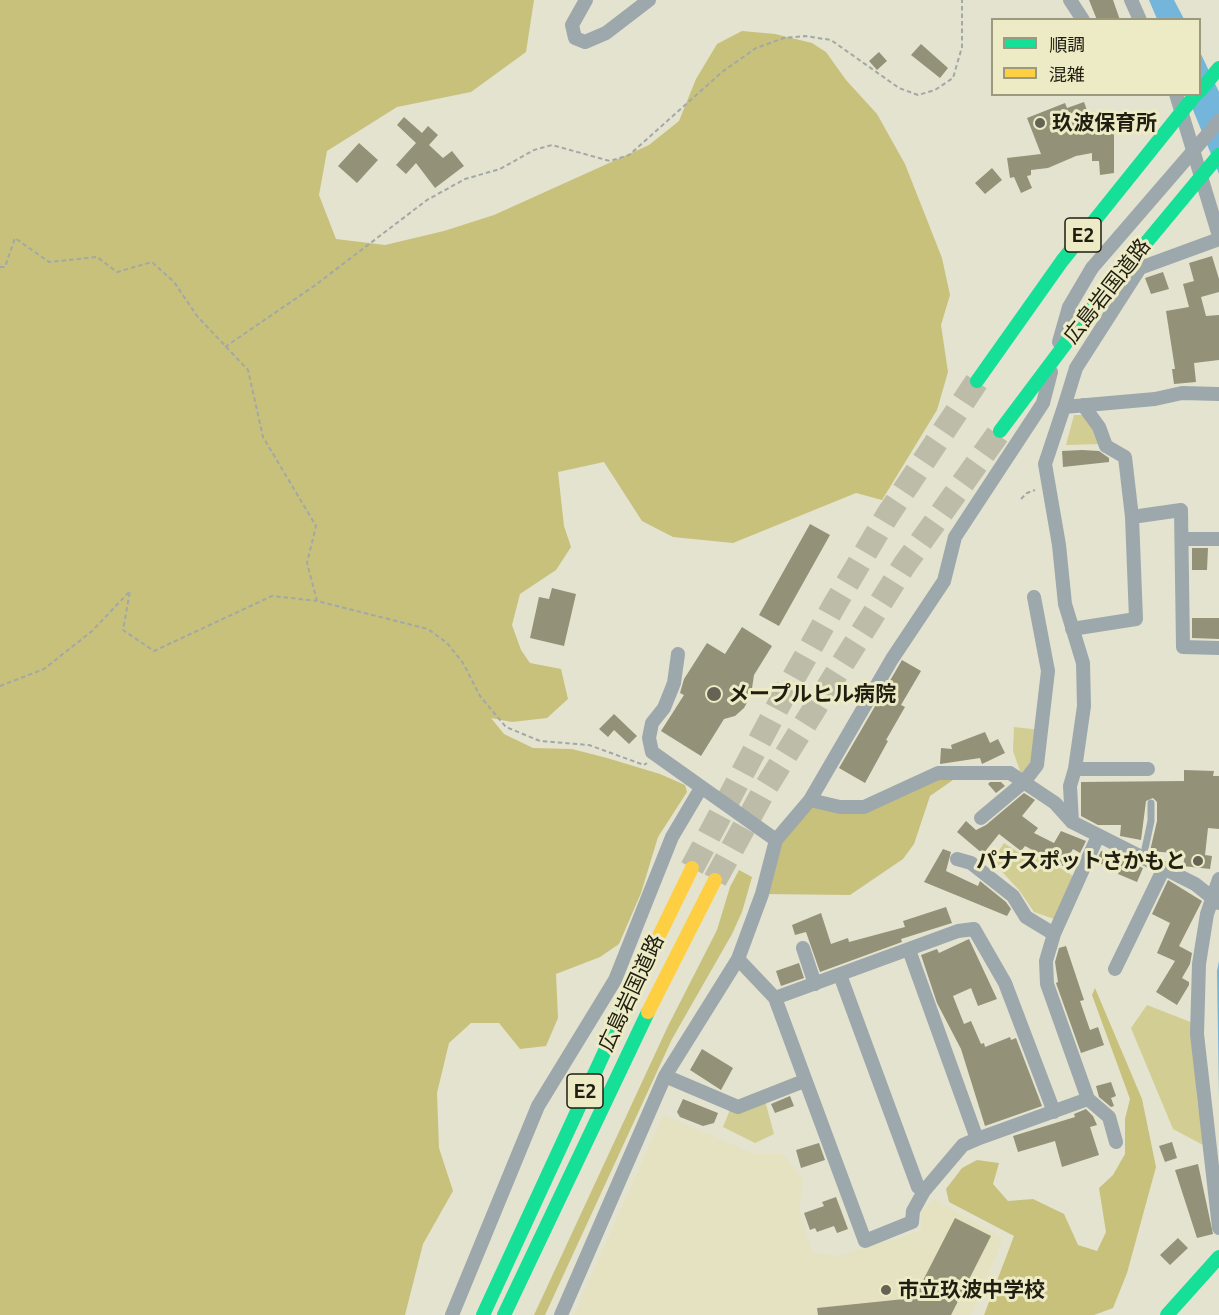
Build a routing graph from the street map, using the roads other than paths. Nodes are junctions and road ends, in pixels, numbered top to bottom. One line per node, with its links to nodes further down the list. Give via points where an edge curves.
1 (586, 0): 2 (street, via 572,25 575,38 585,42 606,33)
2 (649, 0)
3 (1070, 0): 5 (street)
4 (1131, 0): 6 (street)
5 (1082, 18)
6 (1139, 18)
7 (1219, 68): 8 (main road)
8 (1201, 90)
9 (1177, 96): 13 (street)
10 (1194, 96): 14 (main road, E2, bridge, via 1062,261)
11 (1219, 121): 30 (street, bridge, via 1092,268 1069,307 1042,403 955,537 944,581 892,659)
12 (1219, 155): 18 (main road, 広島岩国道路 / E2, bridge, via 1096,303)
13 (1219, 237): 17 (street, via 1140,268 1076,368)
14 (977, 381)
15 (1219, 394): 16 (street, via 1182,393)
16 (1083, 405): 17 (street); 19 (street, via 1099,427 1106,446 1125,457)
17 (1064, 407): 23 (street, via 1044,464)
18 (1000, 431)
19 (1132, 517): 20 (street, via 1181,510); 23 (street, via 1136,619)
20 (1183, 539): 21 (street); 24 (street, via 1183,647)
21 (1219, 539)
22 (1034, 597): 28 (street, via 1048,671 1037,765)
23 (1072, 629): 26 (street, via 1083,663 1084,706)
24 (1219, 648)
25 (678, 654): 29 (street, via 675,683 652,723 649,738 652,752)
26 (1075, 769): 27 (street); 33 (street, via 1070,786)
27 (1148, 769)
28 (1024, 782): 30 (street, via 1010,773 938,773 864,807 840,807); 32 (street); 33 (street, via 1054,803)
29 (701, 788): 35 (street); 60 (street, via 672,837 615,980 538,1106)
30 (810, 800): 35 (street)
31 (1151, 803): 36 (lane)
32 (981, 818)
33 (1072, 822): 34 (street)
34 (1098, 836): 36 (street); 43 (street)
35 (776, 840): 46 (street, via 762,894)
36 (1143, 858): 39 (street)
37 (957, 859): 43 (street, via 971,864 1013,896 1026,917)
38 (692, 868): 61 (main road, 広島岩国道路 / E2)
39 (1164, 868): 42 (street); 47 (street)
40 (1219, 879): 42 (street)
41 (715, 880): 62 (main road, 広島岩国道路 / E2, via 661,984)
42 (1216, 900): 58 (street, via 1207,914 1199,964 1197,1034)
43 (1054, 934): 53 (street, via 1047,961 1047,984)
44 (803, 948): 49 (street)
45 (909, 950): 48 (street); 54 (street, via 958,931 974,929 1005,983); 55 (street)
46 (738, 959): 50 (street); 51 (street)
47 (1115, 969)
48 (840, 975): 49 (street); 57 (street, via 918,1187)
49 (815, 984): 50 (street)
50 (775, 998): 52 (street)
51 (665, 1076): 52 (street, via 738,1107); 63 (street)
52 (804, 1080): 57 (street, via 865,1241 912,1222 913,1211)
53 (1088, 1099): 54 (street); 56 (street, via 1109,1117)
54 (1054, 1112): 55 (street)
55 (977, 1139): 57 (street, via 963,1145)
56 (1116, 1142)
57 (924, 1191)
58 (1219, 1228)
59 (1219, 1257): 64 (main road)
60 (452, 1315)
61 (483, 1315)
62 (504, 1315)
63 (561, 1315)
64 (1167, 1315)

